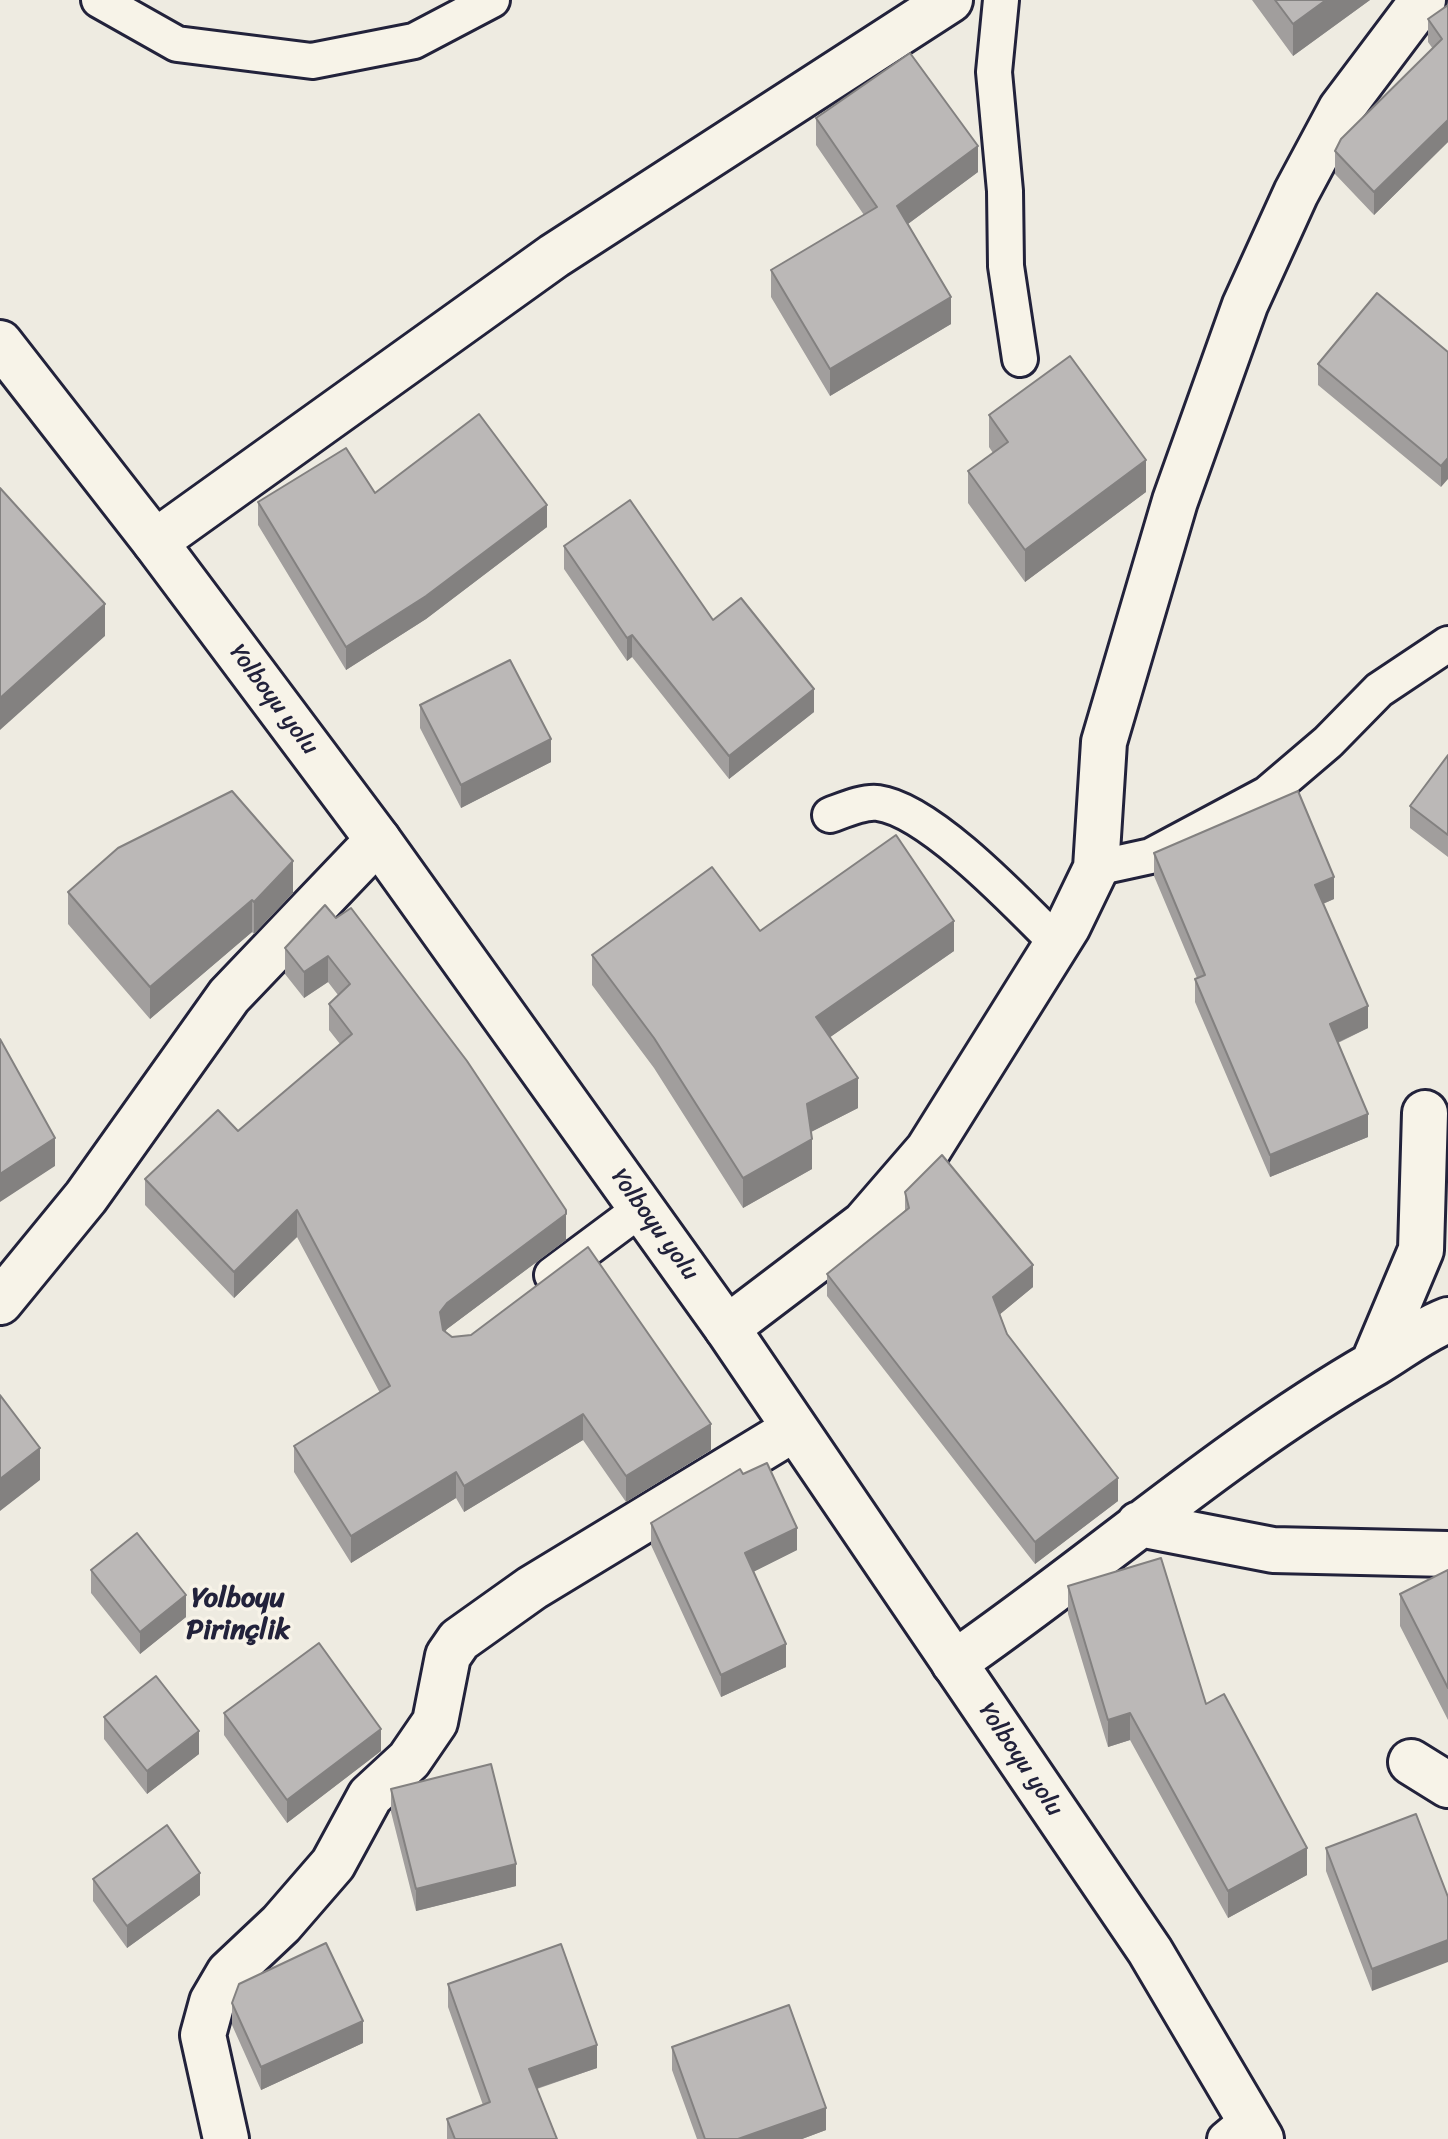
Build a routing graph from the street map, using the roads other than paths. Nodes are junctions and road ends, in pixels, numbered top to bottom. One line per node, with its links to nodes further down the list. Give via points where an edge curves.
1 (99, 0): 2 (lane, via 177,44 312,61 414,41)
2 (492, 0)
3 (950, 0): 8 (street, via 554,256)
4 (1001, 0): 7 (lane, via 994,72 1006,266)
5 (1423, 0): 12 (street, via 1341,109 1245,305 1175,501 1104,742)
6 (0, 343): 8 (street, Yolboyu yolu)
7 (1020, 359)
8 (155, 542): 11 (street, Yolboyu yolu)
9 (1448, 644): 12 (lane, via 1379,690 1267,794 1151,856)
10 (830, 815): 13 (lane, via 874,802 902,808 983,871)
11 (378, 840): 15 (street, Yolboyu yolu); 17 (street, via 229,996 86,1197)
12 (1096, 868): 13 (street)
13 (1057, 943): 19 (street, via 928,1150 864,1224)
14 (1425, 1113): 20 (street, via 1421,1250)
15 (642, 1208): 16 (lane); 19 (street, Yolboyu yolu)
16 (528, 1294)
17 (0, 1302)
18 (1448, 1320): 20 (street)
19 (727, 1328): 21 (street, Yolboyu yolu)
20 (1373, 1364): 22 (street, via 1283,1418)
21 (794, 1429): 24 (street, Yolboyu yolu); 28 (street, via 532,1588 459,1640 448,1656 435,1722 409,1760 370,1796 333,1864 229,1973 212,2002 203,2035)
22 (1139, 1524): 23 (street, via 1273,1550); 24 (street, via 1049,1597)
23 (1448, 1554)
24 (954, 1663): 27 (street, Yolboyu yolu, via 1150,1951)
25 (1411, 1762): 26 (street)
26 (1448, 1785)
27 (1245, 2132)
28 (226, 2139)

